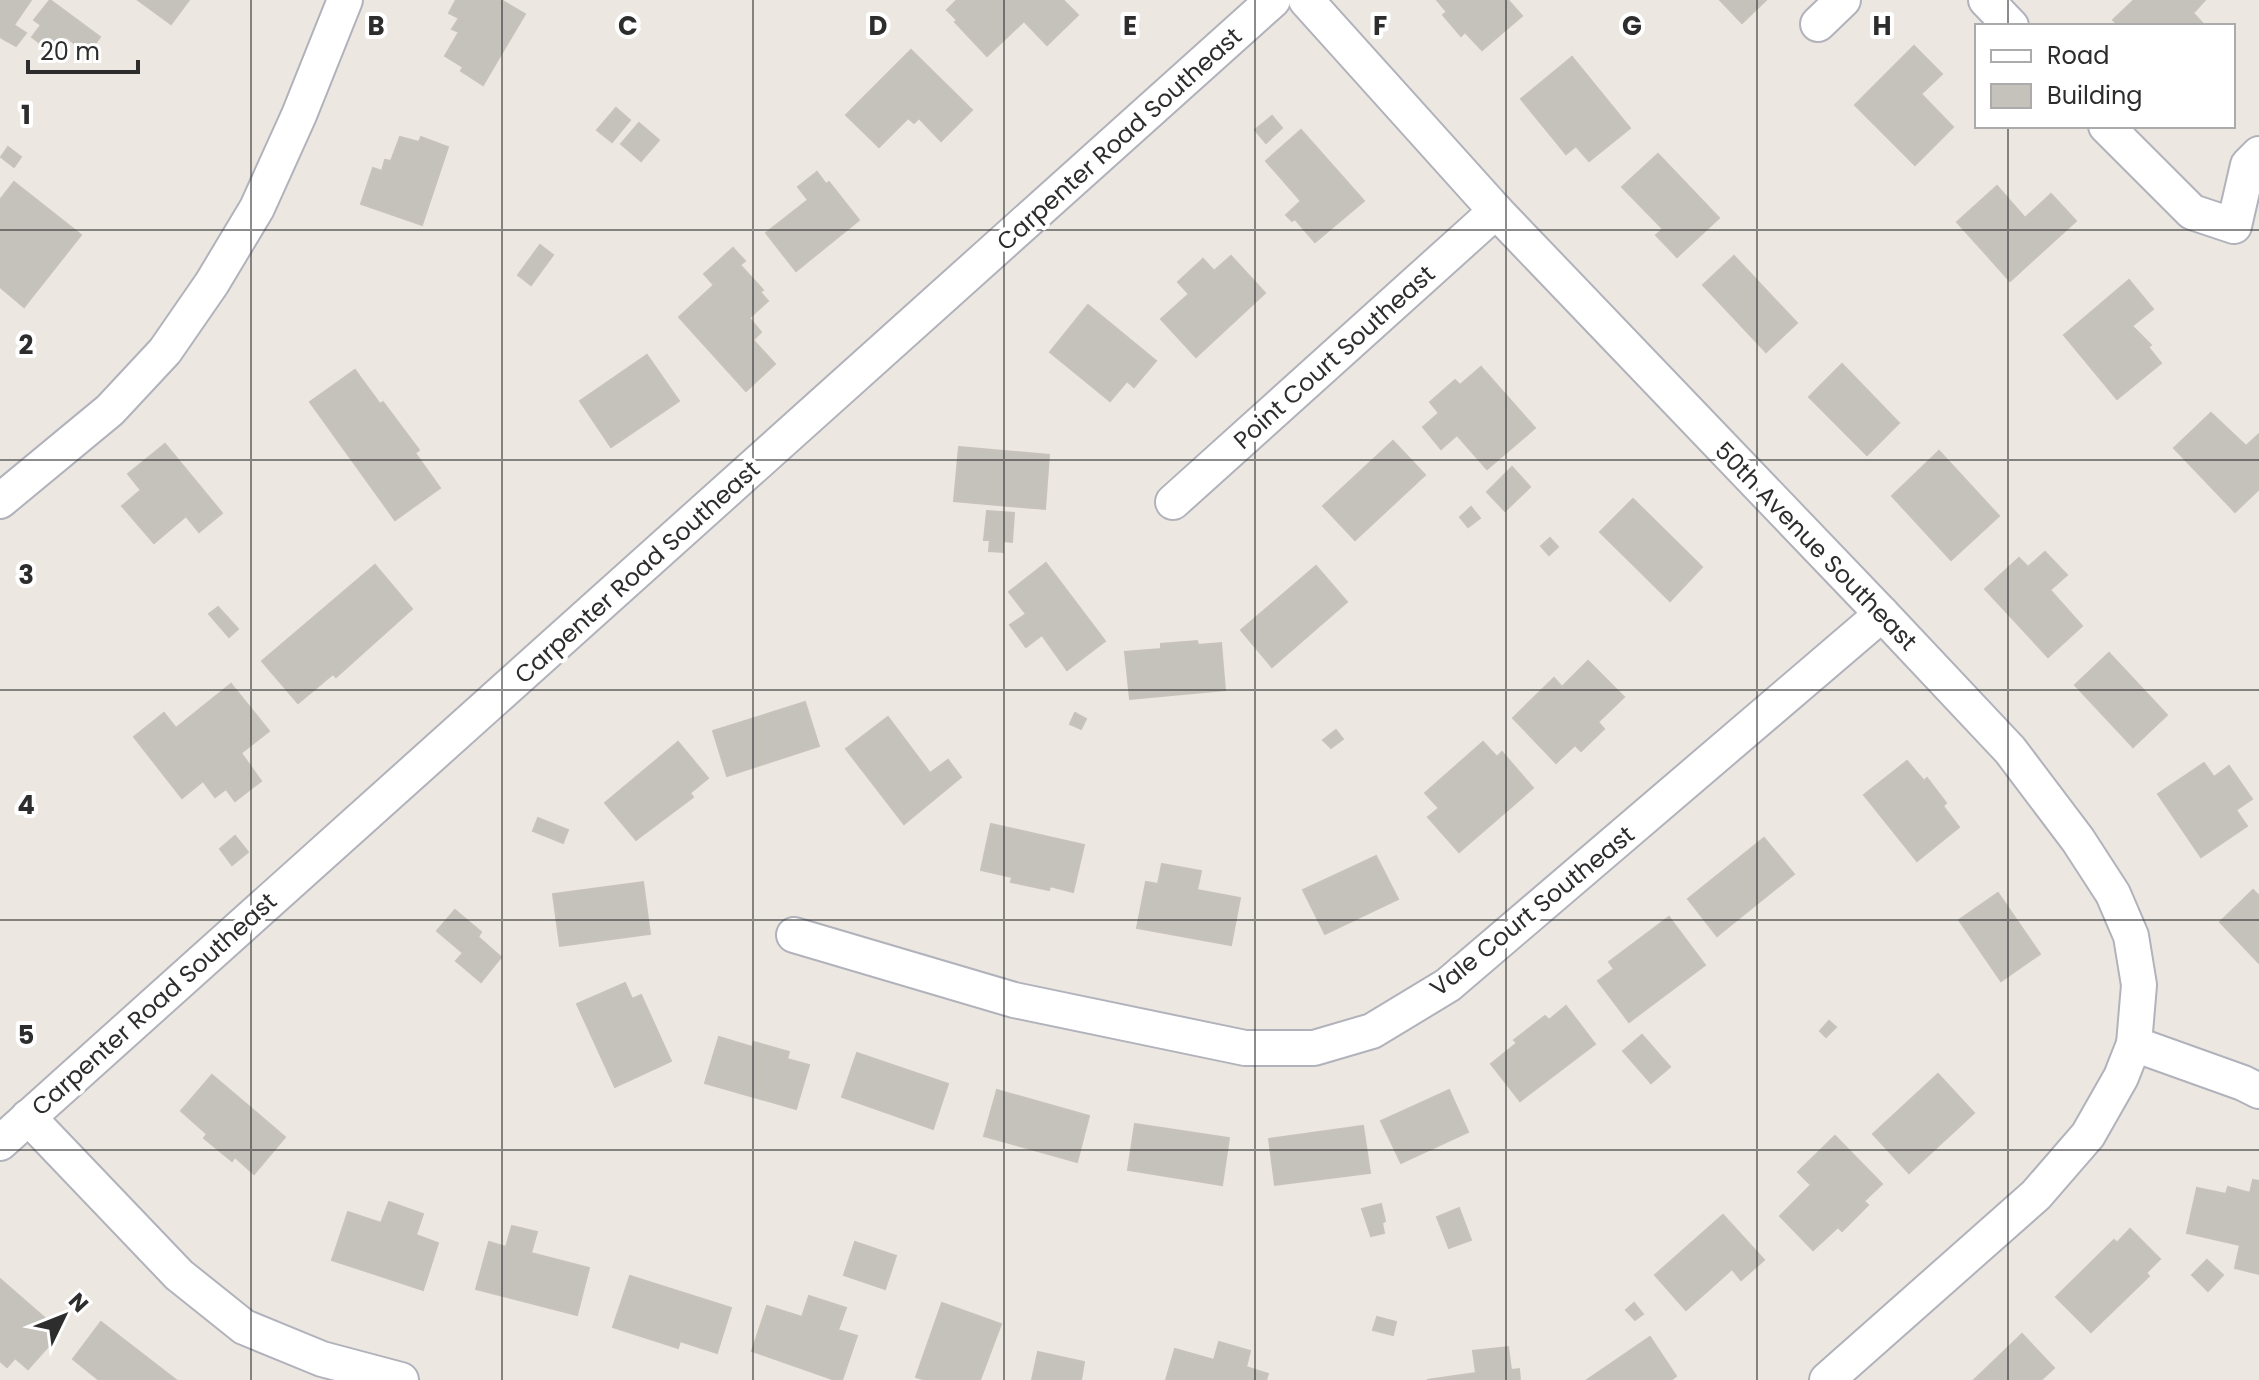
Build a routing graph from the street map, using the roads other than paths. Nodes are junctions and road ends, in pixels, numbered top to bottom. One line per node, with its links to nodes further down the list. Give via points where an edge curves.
1 (345, 0): 11 (street, via 257,208 212,283 165,351 110,410)
2 (1273, 0): 17 (street, Carpenter Road Southeast)
3 (1306, 0): 10 (street, 50th Avenue Southeast)
4 (1843, 0): 6 (street)
5 (1986, 0): 7 (street)
6 (1818, 24)
7 (2009, 24)
8 (2108, 128): 9 (street, via 2192,212 2234,226 2248,165)
9 (2259, 154)
10 (1496, 211): 12 (street, Point Court Southeast); 13 (street, 50th Avenue Southeast)
11 (0, 501)
12 (1173, 502)
13 (1882, 614): 14 (street, Vale Court Southeast, via 1448,985 1372,1031 1314,1048 1245,1048 1014,1000); 15 (street, 50th Avenue Southeast, via 2010,750 2113,894 2131,936 2139,985)
14 (794, 935)
15 (2134, 1044): 16 (street); 20 (street, 50th Avenue Southeast, via 2088,1135 2036,1195)
16 (2259, 1091)
17 (28, 1117): 18 (street, Carpenter Road Southeast); 19 (street, via 179,1275 244,1327 322,1359)
18 (0, 1143)
19 (401, 1380)
20 (1827, 1380)

